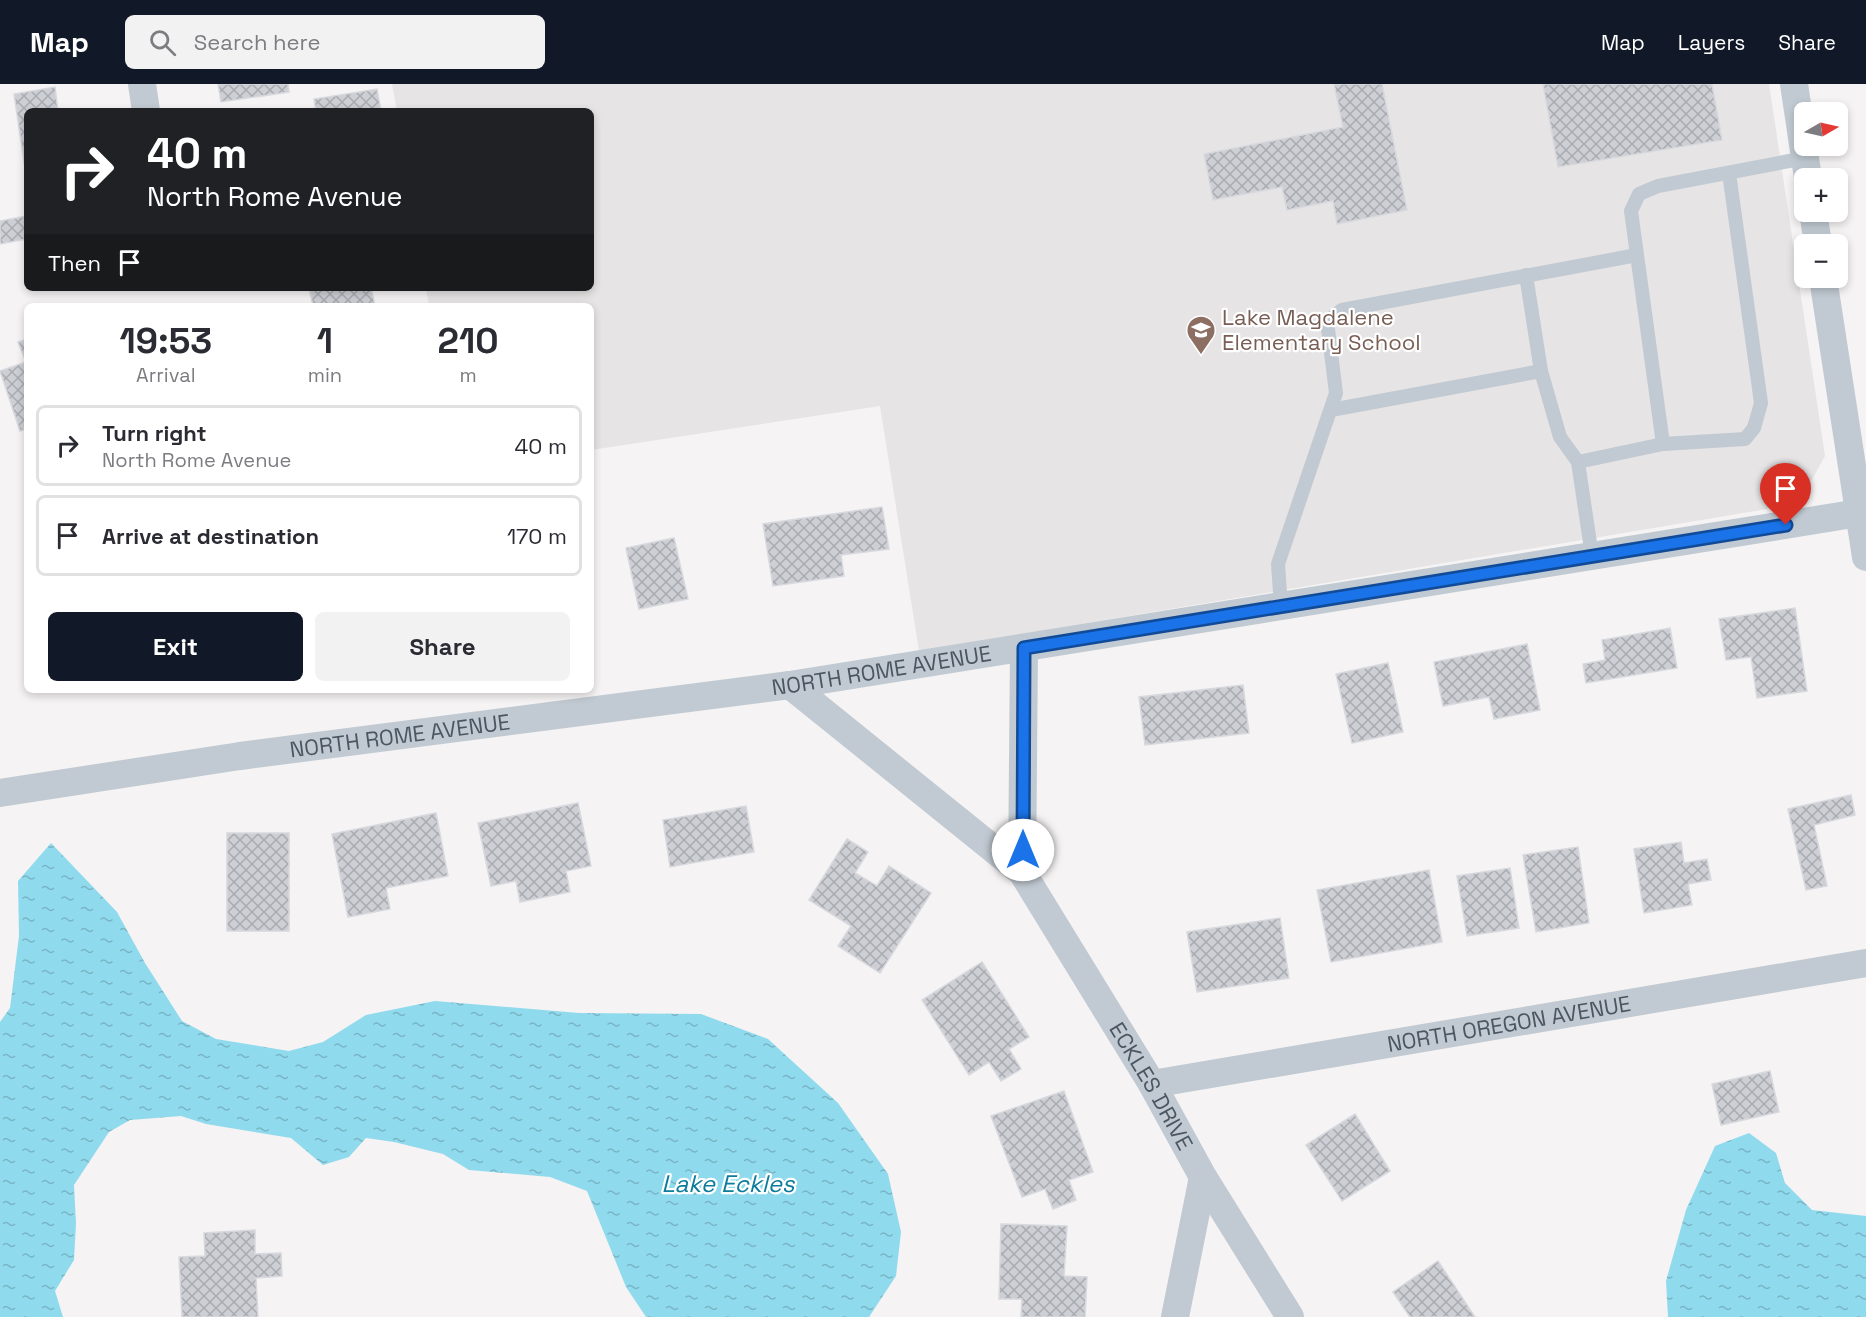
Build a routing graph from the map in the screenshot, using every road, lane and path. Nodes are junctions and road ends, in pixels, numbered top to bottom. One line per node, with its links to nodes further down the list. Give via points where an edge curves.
1 (142, 84): 3 (street)
2 (1794, 84): 4 (street)
3 (146, 108)
4 (1807, 168)
5 (1794, 169): 6 (lane)
6 (1729, 173): 7 (lane, via 1658,186 1639,194 1631,211); 12 (lane, via 1761,403 1754,428 1745,439)
7 (1638, 255): 8 (lane); 12 (lane)
8 (1526, 275): 10 (lane); 11 (lane, via 1342,310 1328,321 1336,393)
9 (1825, 288): 14 (street)
10 (1542, 371): 11 (lane); 13 (lane, via 1560,437)
11 (1331, 410): 17 (lane, via 1278,564)
12 (1663, 444): 13 (lane)
13 (1578, 462): 15 (lane)
14 (1862, 513): 15 (street, NORTH ROME AVENUE); 16 (street)
15 (1592, 556): 17 (street, NORTH ROME AVENUE)
16 (1866, 556)
17 (1281, 607): 18 (street, NORTH ROME AVENUE)
18 (1024, 648): 19 (street, NORTH ROME AVENUE); 21 (street)
19 (790, 685): 20 (street, NORTH ROME AVENUE, via 240,756); 21 (street, ECKLES DRIVE)
20 (0, 793)
21 (1022, 872): 23 (street, ECKLES DRIVE)
22 (1866, 963): 23 (street, NORTH OREGON AVENUE)
23 (1152, 1084): 24 (street, ECKLES DRIVE)
24 (1203, 1177): 25 (street); 26 (street, ECKLES DRIVE)
25 (1175, 1317)
26 (1290, 1317)

